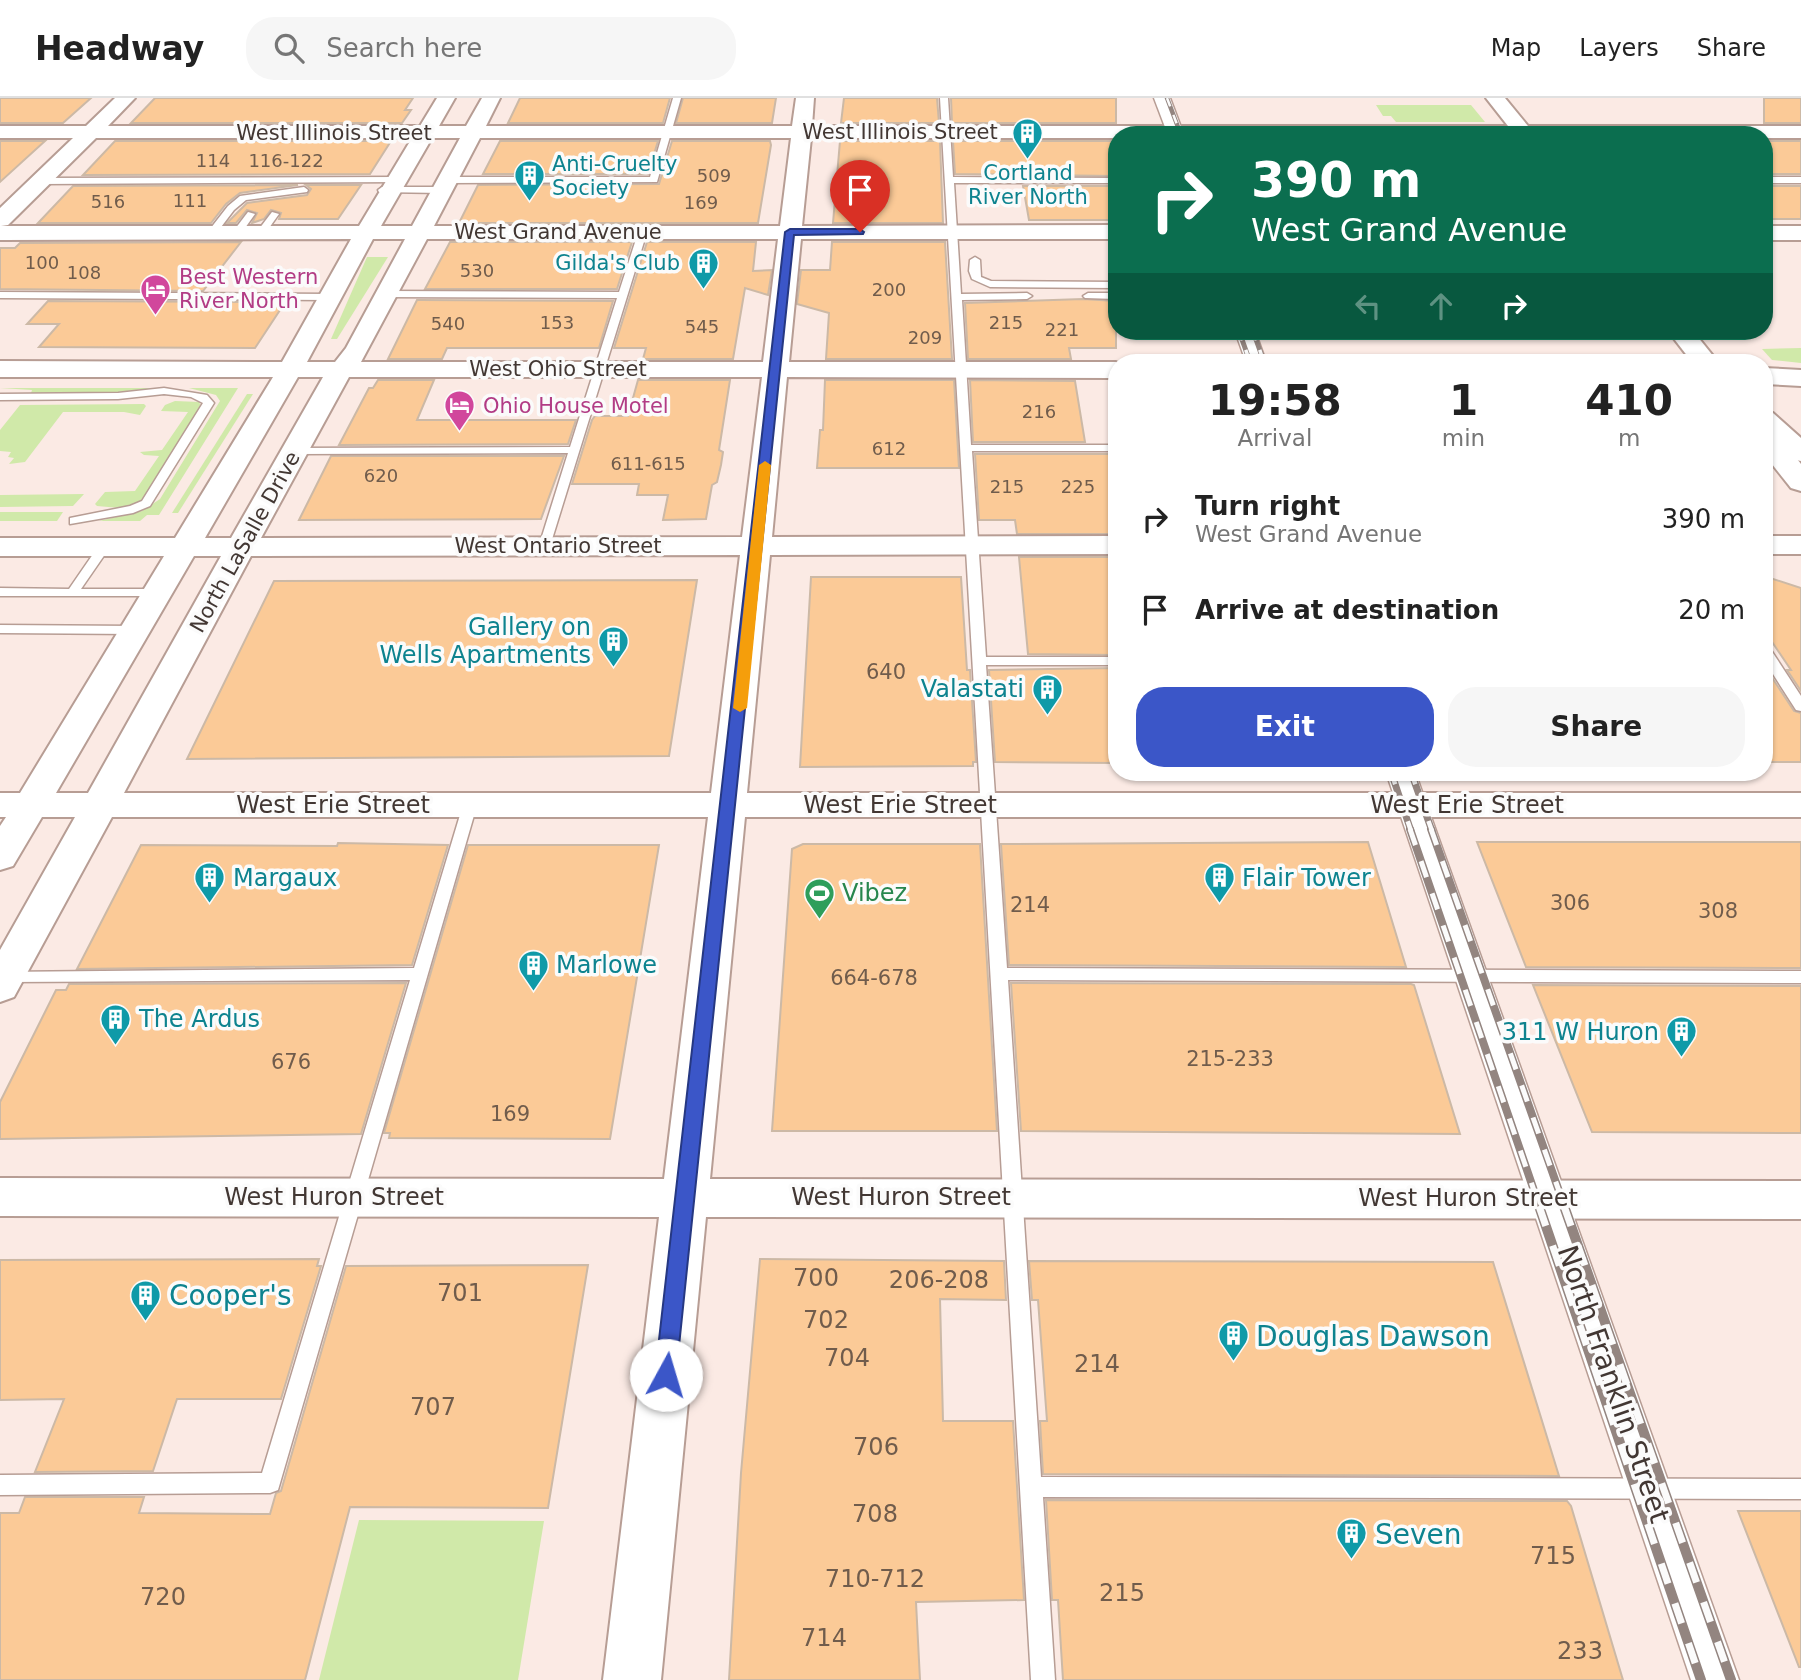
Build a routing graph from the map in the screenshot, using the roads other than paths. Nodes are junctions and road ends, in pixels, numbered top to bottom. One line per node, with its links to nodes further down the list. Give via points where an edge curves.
1 (126, 98): 12 (main road)
2 (446, 98): 17 (main road, North LaSalle Drive)
3 (491, 98): 18 (main road, North LaSalle Drive)
4 (677, 98): 19 (lane)
5 (805, 98): 13 (main road)
6 (944, 98): 14 (lane)
7 (1161, 98): 9 (street)
8 (1495, 98): 10 (main road)
9 (1173, 126)
10 (1518, 126)
11 (0, 132): 12 (main road, West Illinois Street)
12 (91, 132): 17 (main road, West Illinois Street); 25 (main road)
13 (802, 132): 14 (main road, West Illinois Street); 19 (main road, West Illinois Street); 34 (main road)
14 (946, 132): 20 (main road, West Illinois Street); 21 (lane)
15 (1773, 132): 16 (main road, West Illinois Street)
16 (1801, 132)
17 (425, 133): 18 (main road, West Illinois Street); 26 (main road, North LaSalle Drive)
18 (473, 133): 19 (main road, West Illinois Street); 27 (main road, North LaSalle Drive)
19 (667, 133): 27 (lane, via 653,180)
20 (1108, 133)
21 (948, 180): 22 (lane); 35 (lane)
22 (1108, 180)
23 (1773, 180): 24 (lane)
24 (1801, 180)
25 (41, 181): 26 (lane); 31 (main road)
26 (394, 185): 27 (lane); 28 (lane, via 304,190); 38 (main road, North LaSalle Drive)
27 (445, 185): 39 (main road, North LaSalle Drive)
28 (259, 198): 29 (lane); 32 (lane, via 243,198 234,204)
29 (247, 202)
30 (275, 215): 32 (lane)
31 (0, 220)
32 (242, 226): 37 (main road, West Grand Avenue); 38 (main road, West Grand Avenue)
33 (642, 232): 34 (main road, West Grand Avenue); 39 (main road, West Grand Avenue); 47 (lane)
34 (790, 232): 35 (main road, West Grand Avenue); 58 (main road)
35 (952, 232): 36 (main road, West Grand Avenue); 51 (lane)
36 (1108, 232)
37 (0, 233)
38 (366, 233): 39 (main road, West Grand Avenue); 50 (main road, North LaSalle Drive)
39 (420, 233): 45 (main road, North LaSalle Drive)
40 (1773, 233): 41 (main road)
41 (1801, 233)
42 (975, 260): 44 (lane, via 977,279 990,284)
43 (1108, 286): 44 (lane)
44 (1078, 291): 48 (lane)
45 (386, 294): 47 (lane); 56 (main road, North LaSalle Drive)
46 (0, 295): 50 (lane)
47 (623, 295): 57 (lane)
48 (1108, 295)
49 (1038, 296): 51 (lane)
50 (329, 297): 55 (main road, North LaSalle Drive)
51 (956, 297): 59 (lane)
52 (1687, 340): 53 (main road)
53 (1699, 354)
54 (0, 369): 55 (main road, West Ohio Street)
55 (289, 369): 56 (main road, West Ohio Street); 80 (main road, North LaSalle Drive)
56 (343, 369): 57 (main road, West Ohio Street); 69 (main road, North LaSalle Drive)
57 (600, 370): 58 (main road, West Ohio Street); 68 (lane)
58 (774, 370): 59 (main road, West Ohio Street); 77 (main road)
59 (961, 370): 60 (main road, West Ohio Street); 66 (lane)
60 (1108, 370)
61 (1773, 376): 62 (main road)
62 (1801, 378)
63 (0, 397): 72 (lane, via 164,391 192,394 209,402 146,503)
64 (1773, 427): 70 (main road)
65 (1773, 447): 71 (main road)
66 (965, 448): 67 (lane); 78 (lane)
67 (1108, 448)
68 (575, 450): 69 (lane); 76 (lane)
69 (296, 451): 81 (main road, North LaSalle Drive)
70 (1801, 453)
71 (1801, 482)
72 (74, 520)
73 (1108, 545): 78 (main road, West Ontario Street)
74 (1773, 545): 75 (main road)
75 (1801, 545)
76 (545, 546): 77 (main road, West Ontario Street); 81 (main road, West Ontario Street)
77 (758, 546): 78 (main road, West Ontario Street); 94 (main road)
78 (972, 546): 88 (lane)
79 (104, 547): 80 (main road, West Ontario Street); 82 (main road, West Ontario Street); 84 (lane)
80 (184, 547): 81 (main road, West Ontario Street); 85 (main road, North LaSalle Drive)
81 (242, 547): 93 (main road, North LaSalle Drive)
82 (3, 551)
83 (0, 592): 84 (lane)
84 (72, 593): 85 (lane)
85 (157, 593): 87 (main road, North LaSalle Drive)
86 (0, 629): 87 (lane)
87 (135, 630): 95 (main road, North LaSalle Drive)
88 (979, 661): 89 (lane); 97 (lane)
89 (1108, 661)
90 (1773, 670): 91 (lane)
91 (1801, 707)
92 (1406, 788): 97 (main road, West Erie Street); 98 (main road, West Erie Street); 102 (street, North Franklin Street)
93 (101, 804): 95 (main road, West Erie Street); 96 (main road, West Erie Street); 104 (main road, North LaSalle Drive)
94 (729, 804): 96 (main road, West Erie Street); 97 (main road, West Erie Street); 105 (main road)
95 (15, 805): 99 (main road, North LaSalle Drive)
96 (470, 805): 100 (lane)
97 (988, 805): 101 (lane)
98 (1801, 805)
99 (0, 857)
100 (419, 974): 104 (lane); 107 (lane)
101 (999, 974): 102 (lane); 108 (lane)
102 (1473, 975): 103 (lane); 109 (street, North Franklin Street)
103 (1801, 977)
104 (3, 981)
105 (686, 1196): 107 (main road, West Huron Street); 108 (main road, West Huron Street); 115 (main road)
106 (0, 1197): 107 (main road, West Huron Street)
107 (354, 1197): 111 (lane, via 270,1483)
108 (1013, 1197): 109 (main road, West Huron Street); 112 (lane)
109 (1550, 1198): 110 (main road, West Huron Street); 113 (street, North Franklin Street)
110 (1801, 1200)
111 (0, 1485)
112 (1031, 1487): 113 (lane); 116 (lane)
113 (1649, 1489): 114 (lane); 117 (street, North Franklin Street)
114 (1801, 1489)
115 (632, 1680)
116 (1043, 1680)
117 (1715, 1680)

